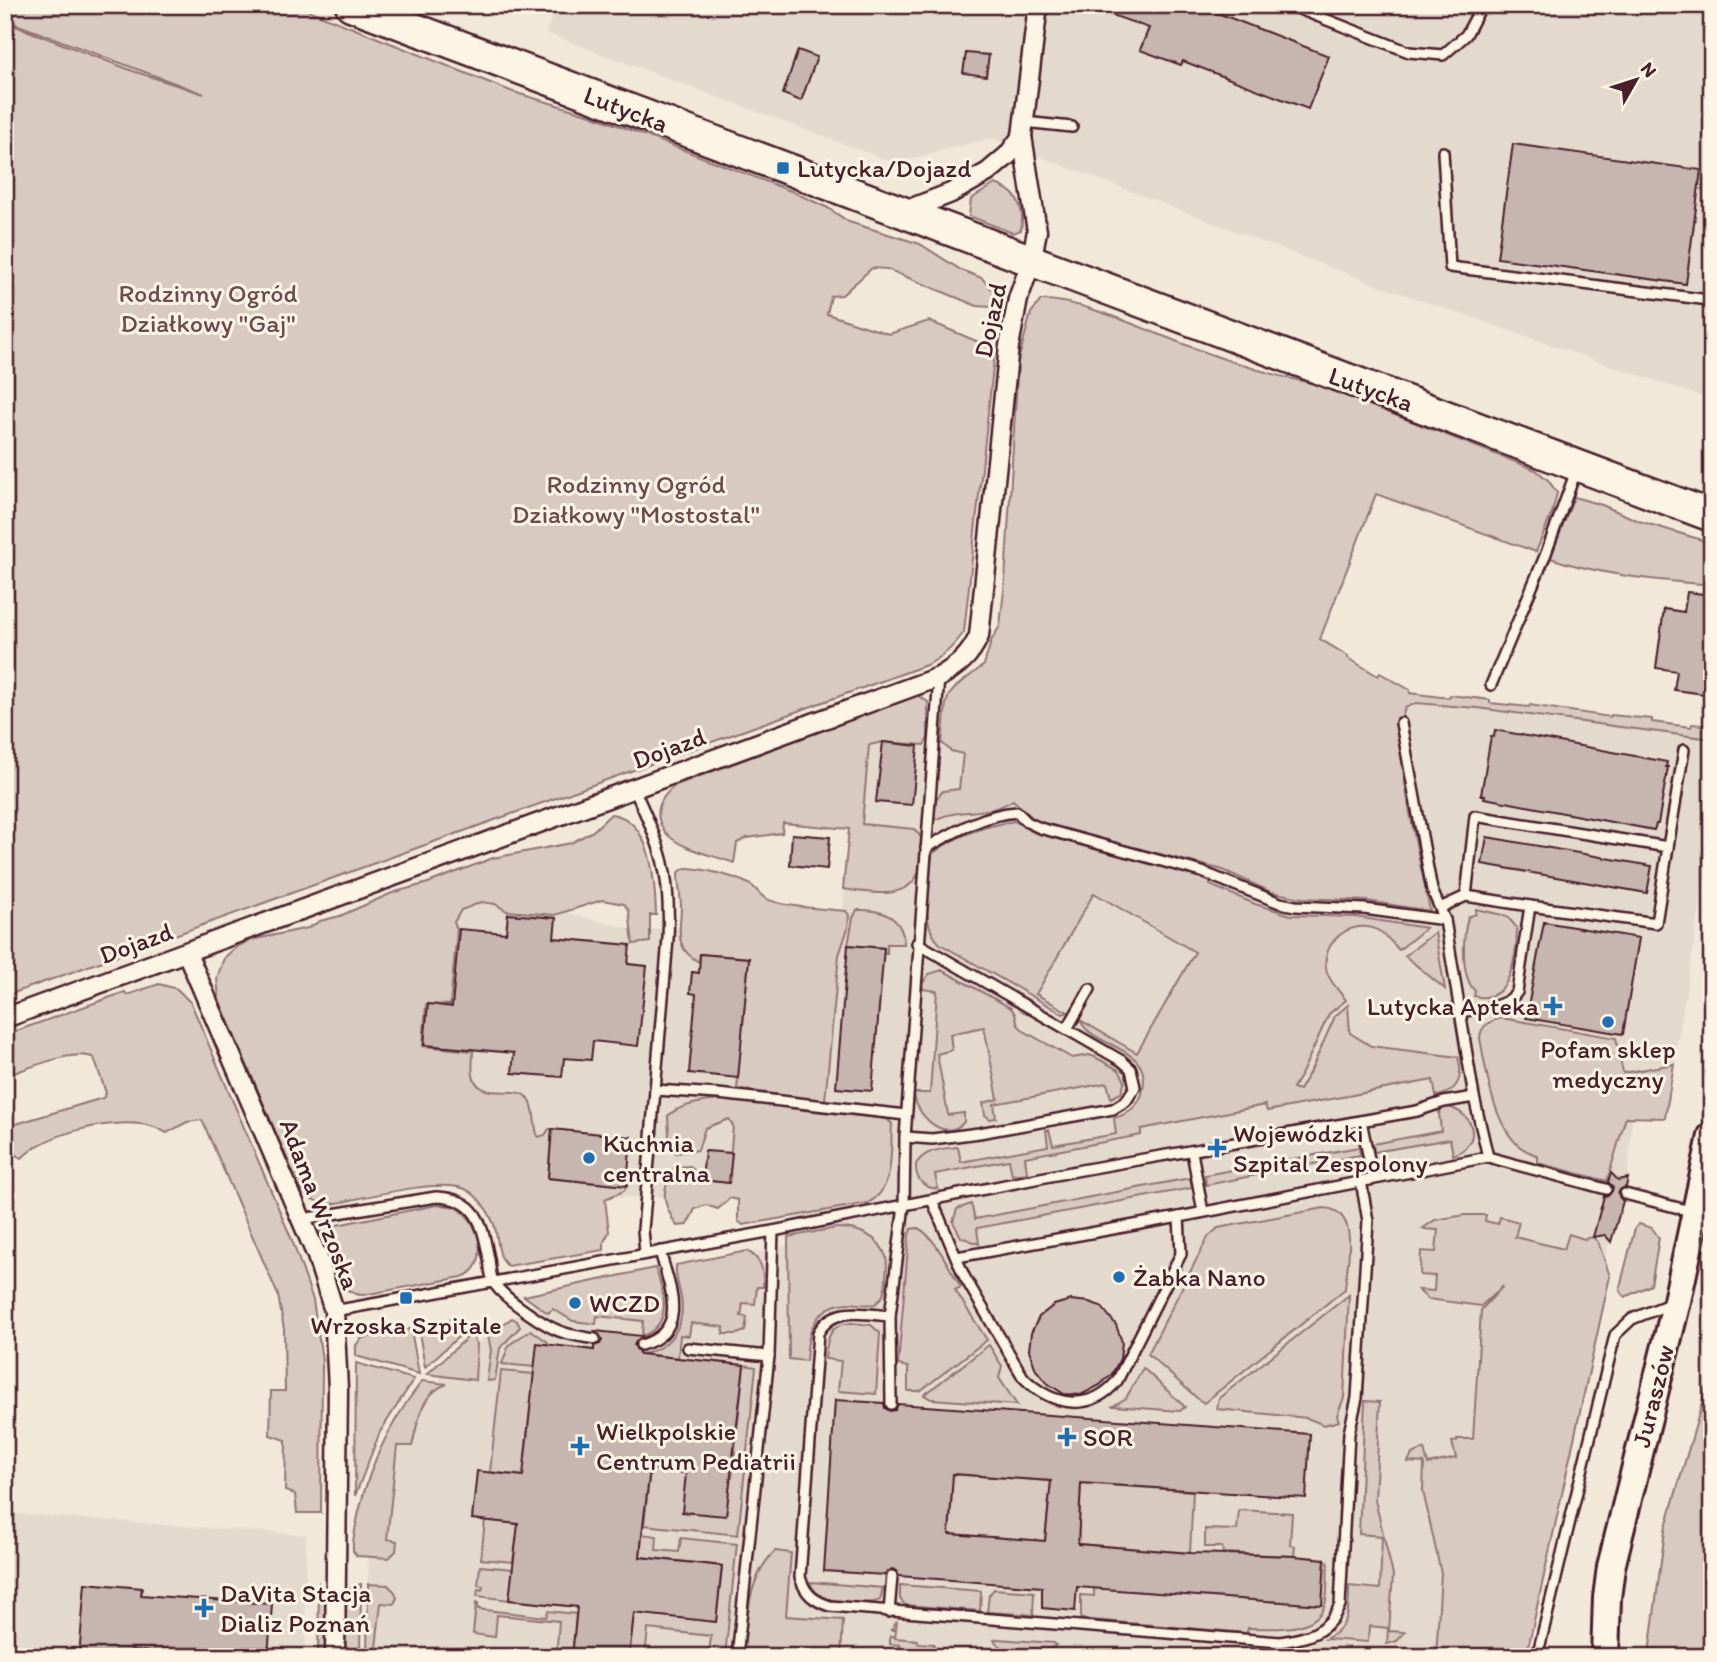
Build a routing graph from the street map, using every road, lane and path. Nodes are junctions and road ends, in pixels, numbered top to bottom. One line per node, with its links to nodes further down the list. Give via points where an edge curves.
1 (351, 5): 10 (main road, Lutycka)
2 (1038, 5): 8 (street)
3 (1289, 5): 4 (lane, via 1409,52 1443,55 1466,35)
4 (1482, 5)
5 (1712, 103): 6 (lane)
6 (1712, 112)
7 (1072, 127): 8 (lane)
8 (1023, 129): 10 (street, via 1008,155 988,172); 11 (street, via 1037,232)
9 (1443, 152): 12 (lane, via 1450,267 1709,300)
10 (901, 213): 11 (main road, Lutycka)
11 (1031, 262): 13 (main road, Lutycka); 15 (street, Dojazd, via 1009,346 979,636 971,653)
12 (1712, 279)
13 (1577, 466): 14 (main road, Lutycka); 16 (lane)
14 (1712, 516)
15 (939, 677): 19 (street, Dojazd); 21 (lane)
16 (1491, 685)
17 (1401, 723): 24 (lane, via 1432,890)
18 (1684, 750): 20 (lane)
19 (634, 789): 27 (street, Dojazd); 32 (lane, via 658,842 670,898)
20 (1668, 847): 22 (lane, via 1475,816); 23 (lane, via 1656,923)
21 (926, 848): 25 (lane, via 990,817 1017,812 1040,828 1202,872 1280,903); 26 (lane)
22 (1466, 896): 23 (lane); 24 (lane)
23 (1530, 906): 29 (lane, via 1514,997)
24 (1442, 907): 25 (lane)
25 (1445, 920): 29 (lane)
26 (917, 943): 31 (lane); 34 (lane)
27 (187, 953): 30 (street, Dojazd); 49 (street, Adama Wrzoska)
28 (1090, 989): 31 (lane)
29 (1460, 1012): 33 (lane)
30 (5, 1018)
31 (1067, 1029): 37 (lane, via 1129,1066 1135,1087 1126,1101 1113,1109 979,1133)
32 (656, 1090): 34 (lane); 52 (lane, via 643,1230)
33 (1474, 1097): 35 (lane); 39 (lane)
34 (906, 1115): 37 (lane)
35 (1361, 1121): 38 (lane); 40 (lane)
36 (1712, 1136): 47 (street, Juraszów)
37 (905, 1137): 45 (lane)
38 (1192, 1152): 44 (lane); 46 (lane)
39 (1488, 1157): 40 (lane); 42 (lane)
40 (1373, 1178): 41 (lane)
41 (1361, 1181): 46 (lane); 64 (lane, via 1368,1221 1357,1398 1349,1433 1340,1605 1329,1624 1305,1639 1280,1642)
42 (1606, 1189)
43 (1625, 1194): 47 (lane)
44 (932, 1199): 45 (lane); 53 (lane)
45 (904, 1205): 50 (lane); 57 (lane)
46 (1203, 1212): 48 (lane)
47 (1696, 1213): 55 (street, Juraszów)
48 (1179, 1217): 53 (lane); 53 (lane, via 1178,1263 1117,1381 1095,1398 1082,1401 1051,1398 1023,1377)
49 (302, 1219): 54 (lane, via 452,1197 472,1209 481,1223); 56 (street, Adama Wrzoska)
50 (773, 1231): 51 (lane); 61 (lane)
51 (660, 1251): 52 (lane); 59 (lane, via 673,1315 668,1328)
52 (645, 1253): 54 (lane)
53 (957, 1257)
54 (493, 1281): 56 (lane); 58 (lane, via 543,1323)
55 (1677, 1301): 67 (lane, via 1632,1319 1615,1335); 68 (street, Juraszów, via 1611,1567)
56 (334, 1311): 65 (street, Adama Wrzoska, via 338,1389)
57 (890, 1316): 62 (lane); 64 (lane, via 843,1313 826,1321 818,1333 800,1577 818,1603)
58 (594, 1339)
59 (641, 1345)
60 (688, 1348): 61 (lane)
61 (769, 1356): 66 (lane)
62 (891, 1404)
63 (892, 1576): 64 (lane)
64 (888, 1612)
65 (335, 1657)
66 (737, 1657)
67 (1537, 1657)
68 (1605, 1657)

